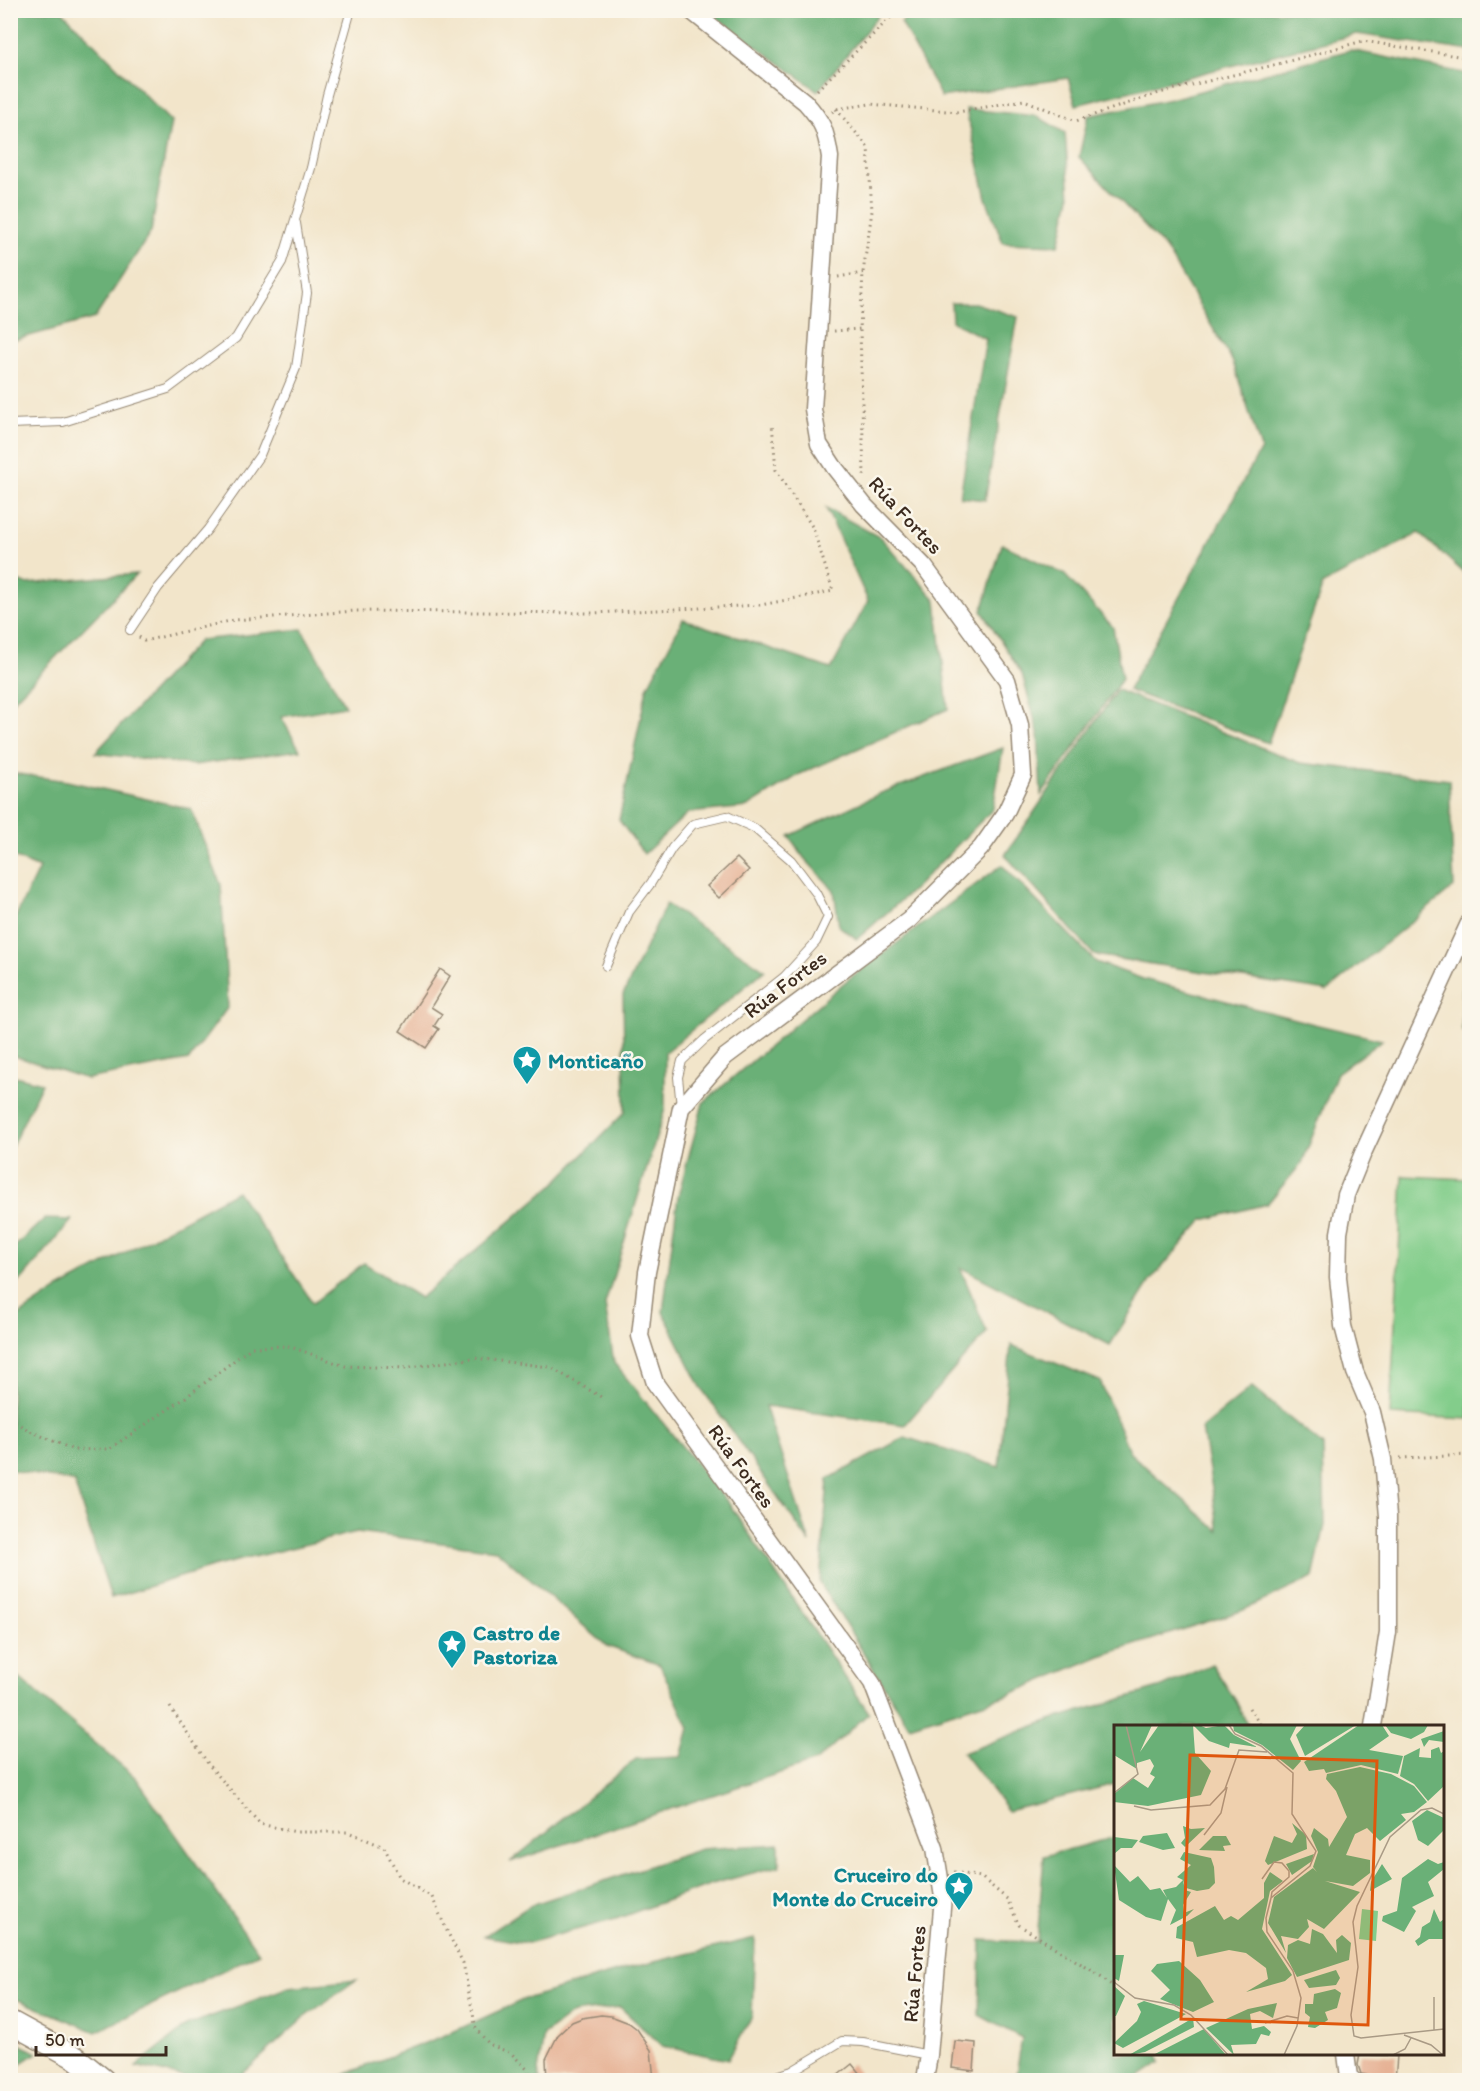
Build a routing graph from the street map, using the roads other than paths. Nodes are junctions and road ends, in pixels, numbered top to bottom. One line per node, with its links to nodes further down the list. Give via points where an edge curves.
1 (351, 10): 3 (lane)
2 (690, 10): 8 (street, Rúa Fortes, via 805,102 820,119 830,157 813,409 819,444 864,505 924,566 1007,680 1020,725 1023,775 1005,814 981,848 909,920 725,1057)
3 (295, 219): 4 (lane, via 282,262 236,338 168,389 63,422); 5 (lane, via 307,293 296,368 260,455)
4 (10, 424)
5 (130, 630)
6 (1470, 921): 9 (street, via 1363,1153 1346,1195 1341,1223 1338,1277 1343,1326 1355,1372 1372,1412 1383,1459 1388,1516 1388,1632)
7 (606, 966): 8 (lane, via 629,912 693,824 728,816 754,828 791,860 816,893 828,917 816,942 784,977 682,1061 678,1077)
8 (681, 1108): 11 (street, Rúa Fortes, via 647,1272 640,1336 655,1383 872,1683 935,1848 943,1897)
9 (1373, 1725)
10 (10, 2022): 13 (street, via 76,2058)
11 (929, 2055): 14 (lane, via 842,2041 792,2071); 15 (street, Rúa Fortes)
12 (1346, 2055): 16 (street, via 1349,2077)
13 (103, 2080)
14 (765, 2080)
15 (925, 2080)
16 (1353, 2080)

